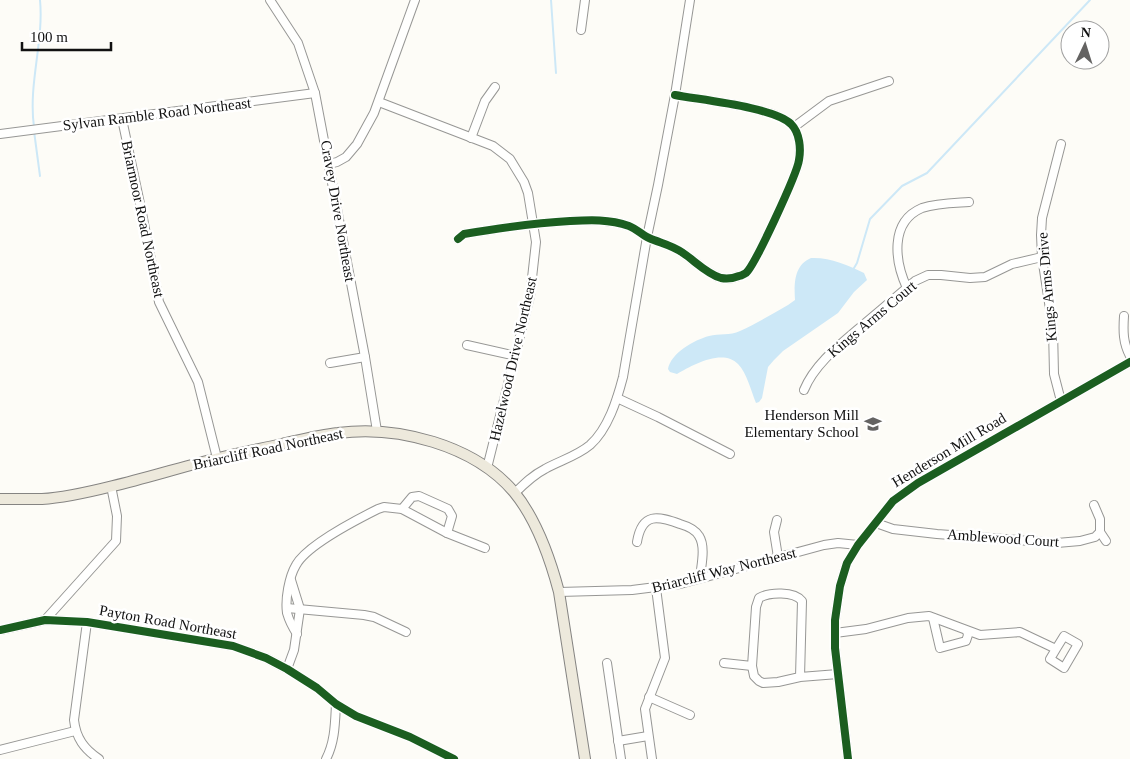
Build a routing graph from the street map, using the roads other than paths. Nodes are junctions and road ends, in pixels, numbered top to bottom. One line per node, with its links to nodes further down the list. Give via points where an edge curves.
1 (270, 0): 8 (street, Cravey Drive Northeast, via 298,43)
2 (415, 0): 10 (street)
3 (585, 0): 5 (street)
4 (690, 0): 9 (street)
5 (581, 30)
6 (889, 80): 12 (street, via 829,101)
7 (495, 88): 14 (street, via 485,101)
8 (315, 93): 11 (street, Sylvan Ramble Road Northeast); 16 (street, Cravey Drive Northeast)
9 (675, 95): 12 (street, via 761,110); 19 (street)
10 (379, 102): 14 (street, Hazelwood Drive Northeast); 16 (street, via 357,144 346,157)
11 (122, 119): 13 (street, Sylvan Ramble Road Northeast); 35 (street, Briarmoor Road Northeast, via 159,302 198,382)
12 (794, 127): 19 (street, via 800,147 794,178 746,273 720,278 665,243)
13 (0, 134)
14 (471, 138): 18 (street, Hazelwood Drive Northeast, via 493,146 510,159 528,193)
15 (1061, 144): 21 (street, Kings Arms Drive, via 1042,218)
16 (329, 164): 25 (street, Cravey Drive Northeast)
17 (969, 202): 22 (street, via 924,208 914,212 906,222 899,233 896,248 900,272)
18 (533, 223): 19 (street, via 600,219 631,227); 20 (street, via 464,234); 26 (street, Hazelwood Drive Northeast, via 536,242 530,296)
19 (647, 237): 31 (street)
20 (458, 239)
21 (1042, 257): 22 (street, Kings Arms Court, via 1012,264 985,277 928,275); 32 (street, Kings Arms Drive, via 1053,329 1054,374)
22 (907, 288): 30 (street, Kings Arms Court, via 841,344 817,368)
23 (1124, 316): 27 (street, via 1122,332)
24 (467, 345): 26 (street)
25 (365, 356): 29 (street); 33 (street, Cravey Drive Northeast)
26 (516, 356): 36 (street, Hazelwood Drive Northeast)
27 (1130, 356)
28 (1130, 362): 32 (street, Henderson Mill Road)
29 (330, 364)
30 (804, 390)
31 (617, 398): 34 (street); 38 (street, via 602,430 591,444 544,469)
32 (1061, 401): 43 (street, Henderson Mill Road, via 918,482 893,501)
33 (377, 431): 35 (main road, Briarcliff Road Northeast, via 338,432); 36 (main road, Briarcliff Road Northeast, via 434,442)
34 (730, 454)
35 (217, 458): 37 (main road, Briarcliff Road Northeast)
36 (487, 468): 38 (main road, Briarcliff Road Northeast)
37 (111, 486): 39 (main road, Briarcliff Road Northeast, via 44,499); 58 (street, via 117,516 116,541)
38 (514, 493): 54 (main road, Briarcliff Road Northeast, via 538,532)
39 (0, 499)
40 (1094, 505): 44 (street, via 1101,524)
41 (402, 508): 45 (street); 45 (street, via 412,497 419,496 448,509 452,516); 52 (street, via 378,509 317,545 296,564)
42 (777, 520): 50 (street, via 774,532)
43 (876, 523): 44 (street, Amblewood Court, via 893,529 937,534 1057,543 1080,541 1095,537); 48 (street, Henderson Mill Road)
44 (1100, 532): 46 (street)
45 (447, 533): 49 (street)
46 (1106, 541)
47 (637, 542): 51 (street, via 642,526 654,518 690,527 700,534 702,544)
48 (858, 545): 50 (street, Briarcliff Way Northeast, via 831,544); 63 (street, Henderson Mill Road, via 847,563 840,586)
49 (485, 548)
50 (778, 557): 51 (street, Briarcliff Way Northeast)
51 (700, 578): 53 (street, Briarcliff Way Northeast)
52 (291, 580): 55 (street); 56 (street)
53 (656, 588): 54 (street, Briarcliff Way Northeast); 72 (street, via 665,658)
54 (559, 592): 82 (main road, Briarcliff Road Northeast)
55 (287, 608): 56 (street); 64 (street)
56 (300, 609): 62 (street, via 364,615); 64 (street)
57 (932, 618): 61 (street); 61 (street, via 940,648 966,641); 63 (street, via 918,616)
58 (44, 620): 59 (street, Payton Road Northeast); 60 (street, Payton Road Northeast)
59 (87, 622): 69 (street, Payton Road Northeast, via 233,646); 75 (street, via 75,708)
60 (0, 630)
61 (967, 631): 65 (street, via 980,635 1020,632)
62 (406, 632)
63 (835, 633): 70 (street, Henderson Mill Road)
64 (296, 634): 69 (street)
65 (1056, 649)
66 (607, 663): 77 (street)
67 (724, 663): 68 (street)
68 (752, 666): 71 (street, via 754,676 762,683); 71 (street, via 758,598 768,594 800,594 803,611)
69 (286, 669): 73 (street, Payton Road Northeast)
70 (838, 674): 71 (street); 85 (street, Henderson Mill Road)
71 (800, 677)
72 (649, 697): 74 (street); 76 (street, via 645,708)
73 (336, 704): 80 (street, via 335,728); 81 (street, Payton Road Northeast)
74 (690, 716)
75 (76, 731): 78 (street); 79 (street, via 86,748)
76 (648, 736): 77 (street); 84 (street)
77 (618, 741): 83 (street)
78 (0, 750)
79 (99, 759)
80 (326, 759)
81 (454, 759)
82 (585, 759)
83 (621, 759)
84 (652, 759)
85 (848, 759)

